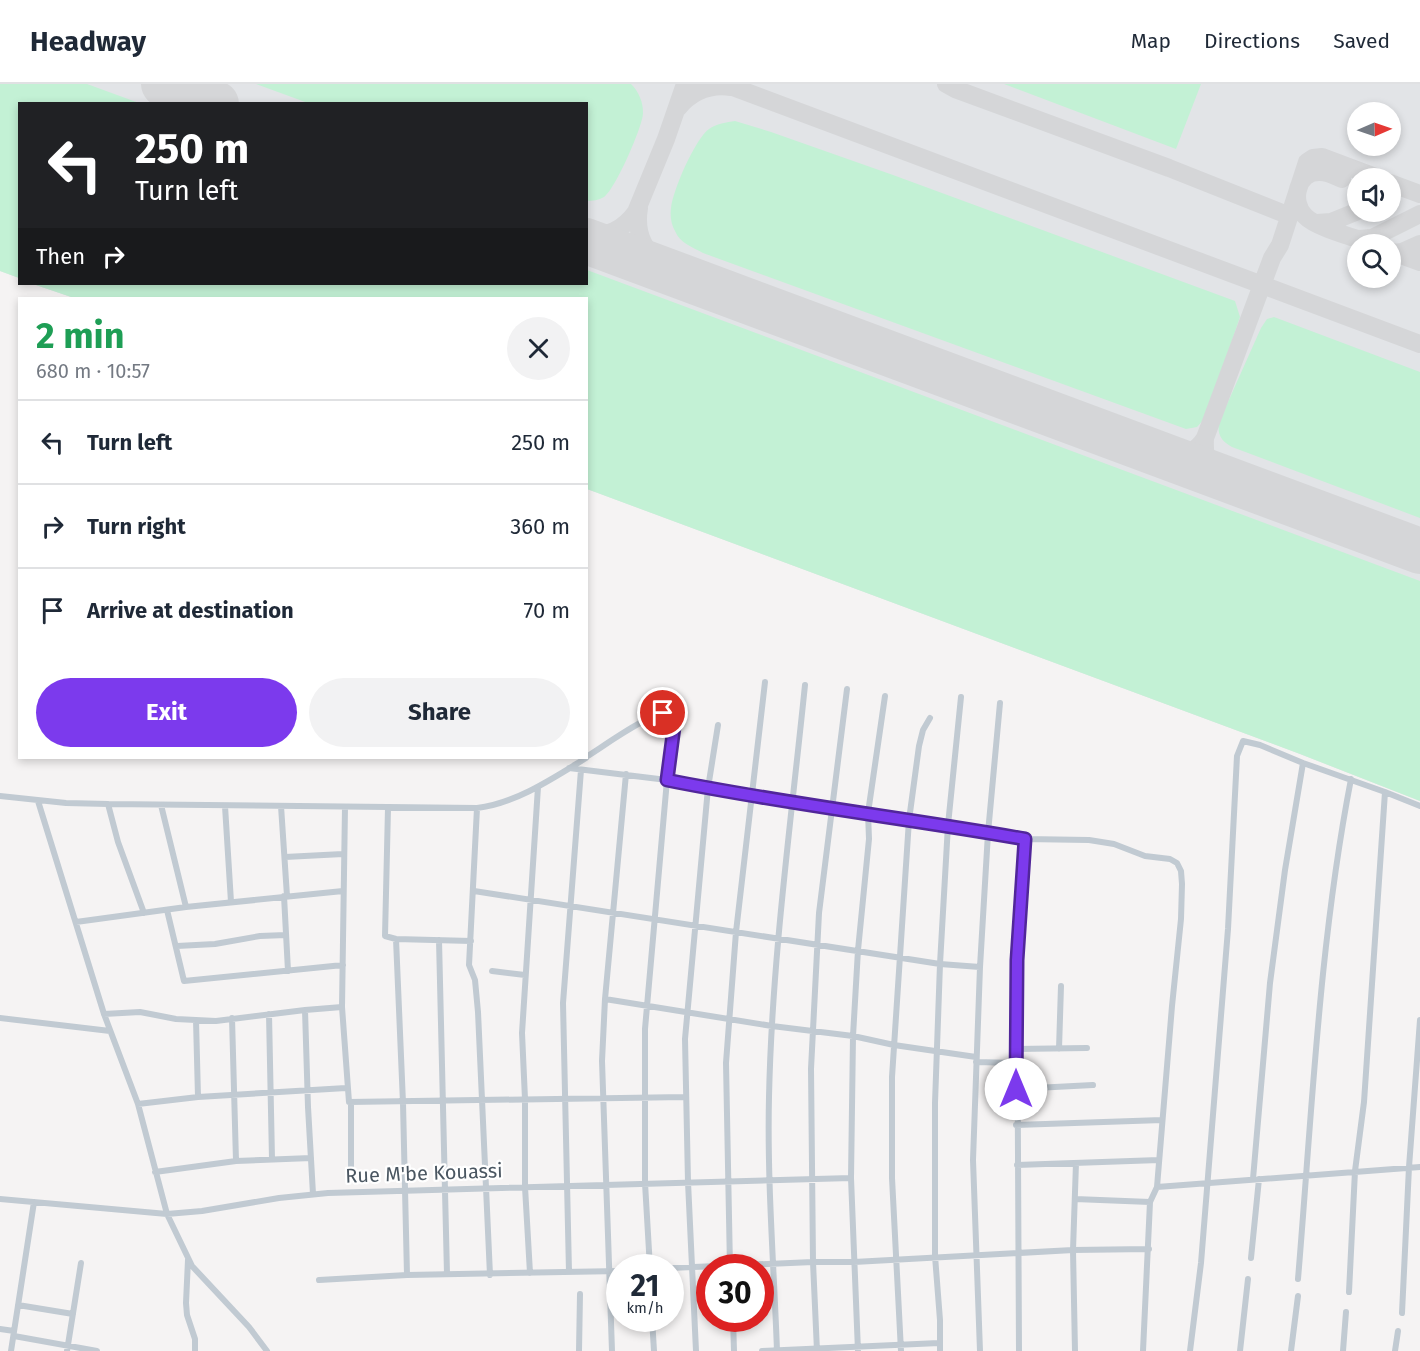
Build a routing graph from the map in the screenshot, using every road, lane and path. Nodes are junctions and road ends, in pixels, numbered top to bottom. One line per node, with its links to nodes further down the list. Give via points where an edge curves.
1 (765, 682): 21 (street)
2 (805, 685): 23 (street)
3 (847, 689): 32 (street)
4 (885, 696): 33 (street)
5 (962, 697): 35 (street)
6 (1000, 703): 36 (street)
7 (930, 718): 34 (street, via 919,746)
8 (718, 725): 18 (street)
9 (588, 757): 16 (street, via 650,717 663,713 673,719 674,727)
10 (584, 759): 12 (street)
11 (1303, 763): 15 (street); 126 (street, via 1270,983); 131 (street, via 1244,741 1237,756 1232,877)
12 (569, 768): 13 (street); 17 (street)
13 (581, 770): 14 (street); 45 (street)
14 (626, 774): 16 (street); 48 (street)
15 (1351, 779): 19 (street); 123 (street, via 1318,1010)
16 (667, 780): 18 (street); 50 (street)
17 (537, 787): 31 (street); 43 (street)
18 (708, 789): 21 (street); 52 (street)
19 (1385, 792): 28 (street); 121 (street, via 1364,1102)
20 (0, 795): 22 (street)
21 (751, 796): 23 (street); 53 (street)
22 (38, 801): 24 (street); 51 (street)
23 (793, 803): 32 (street); 55 (street)
24 (108, 804): 25 (street); 49 (street)
25 (161, 805): 26 (street); 46 (street)
26 (225, 806): 27 (street); 44 (street)
27 (281, 806): 29 (street); 39 (street)
28 (1420, 806)
29 (345, 807): 30 (street); 38 (street)
30 (388, 808): 31 (street); 56 (street, via 384,933)
31 (477, 808): 41 (street)
32 (831, 808): 33 (street); 59 (street)
33 (868, 813): 34 (street); 61 (street)
34 (909, 820): 35 (street); 62 (street)
35 (948, 825): 36 (street); 64 (street)
36 (988, 832): 37 (street); 65 (street)
37 (1025, 839): 88 (street); 110 (street, via 1114,844 1145,856 1170,859 1181,871 1181,920)
38 (343, 854): 39 (street); 40 (street)
39 (285, 856): 42 (street)
40 (343, 891): 42 (street); 63 (street)
41 (474, 891): 43 (street); 58 (street)
42 (286, 896): 44 (street); 54 (street)
43 (531, 898): 45 (street); 68 (street)
44 (231, 902): 46 (street)
45 (571, 905): 48 (street); 102 (street, via 563,1003)
46 (186, 907): 47 (street)
47 (168, 910): 49 (street); 60 (street)
48 (613, 912): 50 (street); 70 (street)
49 (144, 913): 51 (street)
50 (654, 918): 52 (street); 71 (street)
51 (76, 922): 75 (street)
52 (696, 924): 53 (street); 74 (street)
53 (736, 932): 55 (street); 79 (street)
54 (286, 934): 60 (street); 66 (street)
55 (778, 938): 59 (street); 82 (street)
56 (396, 939): 57 (street); 106 (street)
57 (439, 940): 58 (street); 107 (street)
58 (471, 941): 105 (street, via 469,969 475,980)
59 (818, 945): 61 (street); 84 (street)
60 (177, 946): 66 (street, via 182,977 188,982)
61 (858, 950): 62 (street); 85 (street)
62 (899, 956): 64 (street); 86 (street)
63 (343, 964): 66 (street); 72 (street)
64 (940, 964): 65 (street); 90 (street)
65 (980, 967): 91 (street)
66 (288, 971)
67 (492, 971): 68 (street)
68 (525, 975): 104 (street)
69 (1061, 986): 89 (street)
70 (605, 999): 71 (street); 100 (street)
71 (647, 1006): 74 (street); 103 (street)
72 (342, 1007): 73 (street); 94 (street)
73 (305, 1010): 76 (street); 95 (street)
74 (687, 1012): 79 (street); 101 (street)
75 (104, 1014): 80 (street, via 140,1012); 83 (street)
76 (269, 1014): 78 (street); 97 (street)
77 (0, 1018): 83 (street)
78 (232, 1018): 80 (street); 98 (street)
79 (729, 1019): 82 (street); 128 (street)
80 (196, 1020): 99 (street)
81 (1420, 1020): 118 (street)
82 (772, 1026): 84 (street); 127 (street)
83 (110, 1031): 109 (street)
84 (813, 1031): 85 (street); 125 (street)
85 (853, 1036): 86 (street); 124 (street)
86 (894, 1045): 90 (street); 156 (street, via 891,1114)
87 (1087, 1048): 89 (street)
88 (1016, 1049): 89 (street); 92 (street)
89 (1059, 1049)
90 (938, 1051): 91 (street); 153 (street, via 934,1113)
91 (976, 1060): 92 (street); 152 (street, via 973,1160)
92 (1016, 1063): 96 (street)
93 (1093, 1085): 96 (street)
94 (346, 1088): 95 (street); 108 (street)
95 (307, 1089): 97 (street); 112 (street)
96 (1016, 1089): 111 (street)
97 (272, 1091): 98 (street); 113 (street)
98 (233, 1095): 99 (street); 115 (street)
99 (198, 1097): 109 (street)
100 (604, 1097): 102 (street); 103 (street); 132 (street)
101 (685, 1097): 103 (street); 129 (street)
102 (564, 1098): 104 (street); 135 (street)
103 (644, 1098): 130 (street)
104 (525, 1099): 105 (street); 134 (street)
105 (482, 1100): 107 (street); 133 (street)
106 (403, 1102): 107 (street); 108 (street); 138 (street)
107 (443, 1102): 137 (street)
108 (351, 1103): 120 (street)
109 (138, 1104): 122 (street)
110 (1162, 1120): 111 (street); 114 (street)
111 (1016, 1125): 117 (street)
112 (311, 1158): 113 (street); 139 (street)
113 (272, 1159): 115 (street)
114 (1159, 1160): 116 (street); 136 (street)
115 (236, 1161): 122 (street)
116 (1076, 1163): 117 (street); 141 (street)
117 (1017, 1165): 147 (street)
118 (1409, 1167): 119 (street); 121 (street); 178 (street)
119 (1420, 1167)
120 (351, 1168)
121 (1355, 1171): 123 (street); 173 (street)
122 (155, 1172): 144 (street)
123 (1307, 1175): 126 (street); 171 (street)
124 (851, 1178): 125 (street, Rue M'be Kouassi); 158 (street)
125 (811, 1179): 127 (street, Rue M'be Kouassi); 157 (street)
126 (1256, 1179): 131 (street); 155 (street)
127 (769, 1180): 128 (street, Rue M'be Kouassi); 151 (street)
128 (728, 1181): 129 (street, Rue M'be Kouassi); 150 (street)
129 (688, 1182): 130 (street, Rue M'be Kouassi); 162 (street)
130 (645, 1183): 132 (street, Rue M'be Kouassi); 149 (street)
131 (1207, 1183): 136 (street); 207 (street)
132 (605, 1185): 135 (street, Rue M'be Kouassi); 148 (street)
133 (485, 1187): 134 (street, Rue M'be Kouassi); 137 (street, Rue M'be Kouassi); 168 (street)
134 (525, 1187): 135 (street, Rue M'be Kouassi); 165 (street)
135 (566, 1187): 164 (street)
136 (1157, 1187): 143 (street)
137 (445, 1190): 138 (street, Rue M'be Kouassi); 166 (street)
138 (404, 1191): 139 (street, Rue M'be Kouassi); 167 (street)
139 (314, 1194): 144 (street, Rue M'be Kouassi)
140 (0, 1199): 142 (street, Rue M'be Kouassi)
141 (1075, 1199): 143 (street); 146 (street)
142 (34, 1202): 144 (street, Rue M'be Kouassi); 176 (street)
143 (1150, 1202): 145 (street)
144 (167, 1214): 154 (street)
145 (1149, 1249): 146 (street); 206 (street)
146 (1073, 1250): 147 (street); 205 (street)
147 (1018, 1253): 152 (street); 204 (street)
148 (608, 1254)
149 (649, 1254)
150 (730, 1254)
151 (773, 1254)
152 (978, 1255): 153 (street); 203 (street)
153 (935, 1256): 156 (street); 186 (street)
154 (188, 1258): 193 (street, via 186,1303); 194 (street)
155 (1251, 1258)
156 (895, 1260): 158 (street); 188 (street)
157 (813, 1262): 158 (street); 160 (street); 190 (street)
158 (854, 1262): 189 (street)
159 (81, 1263): 179 (street)
160 (774, 1263)
161 (684, 1267): 162 (street)
162 (693, 1267): 198 (street)
163 (606, 1271): 164 (street)
164 (569, 1272): 165 (street)
165 (530, 1273): 168 (street)
166 (447, 1274): 167 (street); 168 (street)
167 (407, 1275): 170 (street)
168 (490, 1275)
169 (1248, 1279): 208 (street)
170 (319, 1280)
171 (1298, 1280)
172 (774, 1285): 201 (street)
173 (1349, 1292)
174 (580, 1294): 195 (street)
175 (1298, 1296): 209 (street)
176 (18, 1305): 179 (street); 185 (street)
177 (1346, 1312): 210 (street)
178 (1402, 1313)
179 (73, 1314): 187 (street)
180 (0, 1329): 185 (street)
181 (611, 1332): 196 (street)
182 (653, 1332): 197 (street)
183 (733, 1332): 199 (street)
184 (1398, 1332): 211 (street)
185 (14, 1334): 187 (street); 191 (street)
186 (939, 1343): 188 (street); 202 (street)
187 (68, 1348): 192 (street)
188 (901, 1348): 189 (street)
189 (858, 1349): 190 (street)
190 (817, 1350): 201 (street)
191 (11, 1351)
192 (97, 1351)
193 (195, 1351)
194 (267, 1351)
195 (579, 1351)
196 (612, 1351)
197 (654, 1351)
198 (696, 1351)
199 (734, 1351)
200 (762, 1351): 201 (street)
201 (777, 1351)
202 (940, 1351)
203 (980, 1351)
204 (1019, 1351)
205 (1075, 1351)
206 (1143, 1351)
207 (1190, 1351)
208 (1240, 1351)
209 (1291, 1351)
210 (1343, 1351)
211 (1395, 1351)

